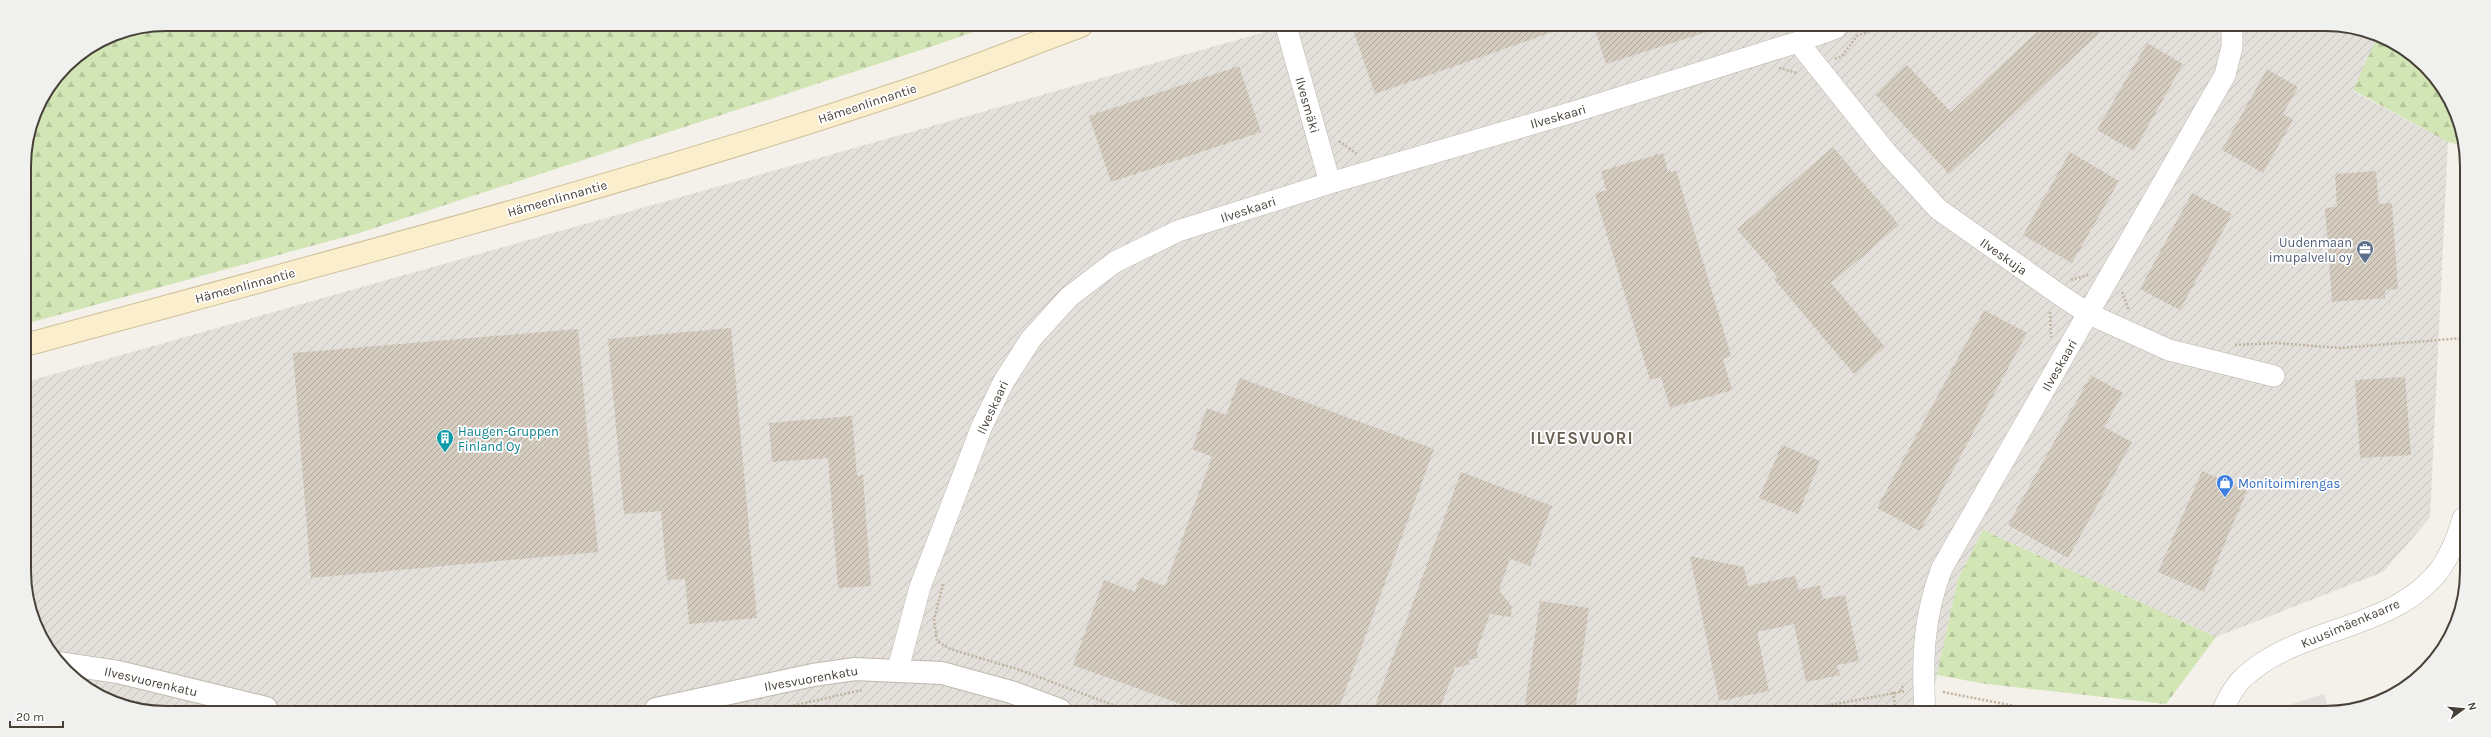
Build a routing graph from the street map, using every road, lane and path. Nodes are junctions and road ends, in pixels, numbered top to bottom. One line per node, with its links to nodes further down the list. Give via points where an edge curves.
1 (1068, 31): 17 (main road, Hämeenlinnantie, via 901,93 624,178 429,235)
2 (1287, 31): 11 (street, Ilvesmäki)
3 (1828, 31): 6 (street, Ilveskaari)
4 (1869, 31): 7 (path, via 1856,36 1842,56)
5 (2232, 31): 12 (street, Ilveskaari, via 2232,47 2225,75)
6 (1798, 42): 7 (street, Ilveskuja); 10 (street, Ilveskaari, via 1580,110)
7 (1817, 66): 8 (path, via 1799,74); 13 (street, Ilveskuja, via 1886,152 1938,209)
8 (1776, 67)
9 (1337, 138): 10 (path, via 1350,151 1363,158)
10 (1367, 172): 11 (street, Ilveskaari)
11 (1330, 183): 24 (street, Ilveskaari, via 1178,231 1115,262 1069,297 1031,339 1004,381 982,426 920,587)
12 (2106, 282): 13 (path, via 2090,274 2071,280); 14 (street, Ilveskaari); 15 (path, via 2123,292 2129,311)
13 (2060, 295): 14 (street, Ilveskuja); 18 (path, via 2050,310)
14 (2089, 314): 20 (street, Ilveskuja, via 2169,350); 37 (street, Ilveskaari, via 1942,568 1933,591 1925,629)
15 (2134, 315)
16 (2460, 338): 19 (path, via 2341,348 2275,343)
17 (31, 343)
18 (2051, 345)
19 (2229, 345)
20 (2274, 376)
21 (2460, 527): 38 (street, Kuusimäenkaarre, via 2440,568 2417,592 2393,607 2274,654 2243,677)
22 (945, 576): 35 (path, via 934,620 937,641 950,648 1020,670)
23 (70, 665): 31 (street, Ilvesvuorenkatu, via 118,672)
24 (898, 669): 32 (street, Ilvesvuorenkatu, via 855,669 813,675); 34 (street, Ilvesvuorenkatu, via 942,673 1011,692)
25 (1905, 680): 27 (path)
26 (864, 690): 33 (path)
27 (1900, 691)
28 (1893, 692): 36 (path)
29 (128, 700): 30 (path)
30 (149, 705)
31 (258, 706)
32 (670, 706)
33 (792, 706)
34 (1049, 706)
35 (1115, 706)
36 (1895, 706)
37 (1925, 706)
38 (2225, 706)

